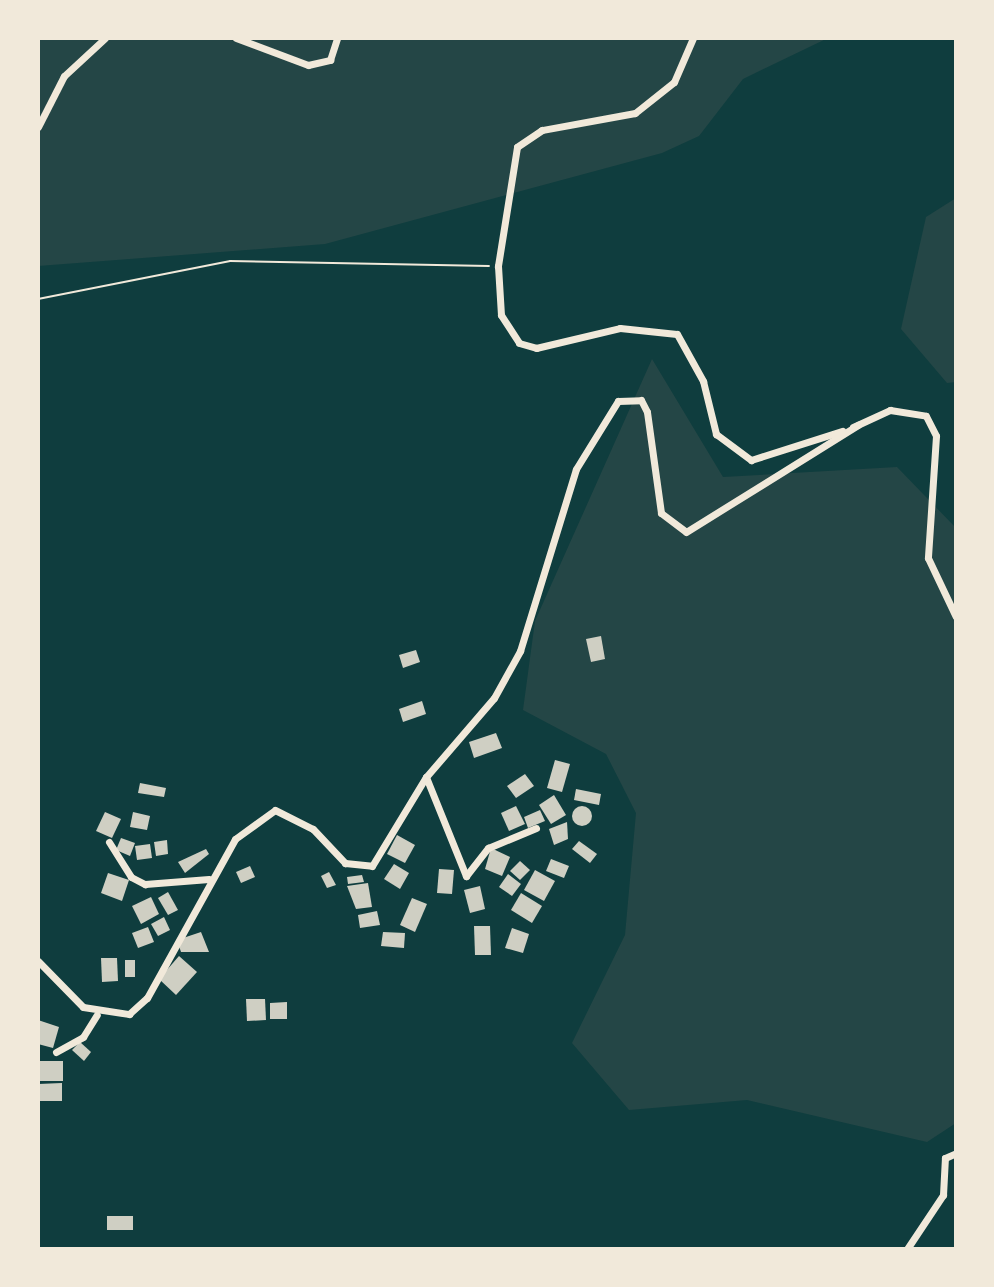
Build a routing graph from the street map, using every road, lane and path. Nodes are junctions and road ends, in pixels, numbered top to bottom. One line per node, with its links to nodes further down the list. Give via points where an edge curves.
1 (105, 38): 5 (street, via 64,76)
2 (236, 38): 3 (street, via 308,65 330,60)
3 (337, 38)
4 (693, 38): 6 (street, via 674,82 635,113 542,130 517,147)
5 (38, 127)
6 (498, 266): 7 (path, via 230,261); 8 (street, via 501,315 519,343 536,348 620,328 677,334 703,381 716,434 751,460)
7 (38, 299)
8 (858, 425): 9 (street, via 890,410 926,416 936,436 928,558); 10 (street, via 686,532 673,527 656,500 647,412 641,400 618,401 576,469 520,651 494,698)
9 (956, 617)
10 (426, 777): 11 (street, via 466,876 488,848); 13 (street, via 372,866 345,863 313,829 275,810 235,839)
11 (536, 828)
12 (109, 842): 13 (street, via 131,877 145,884)
13 (209, 879): 15 (street, via 147,998 129,1014)
14 (38, 961): 15 (street)
15 (97, 1015): 16 (street, via 83,1037)
16 (56, 1052)
17 (956, 1153): 18 (street, via 945,1158 943,1195)
18 (907, 1249)

